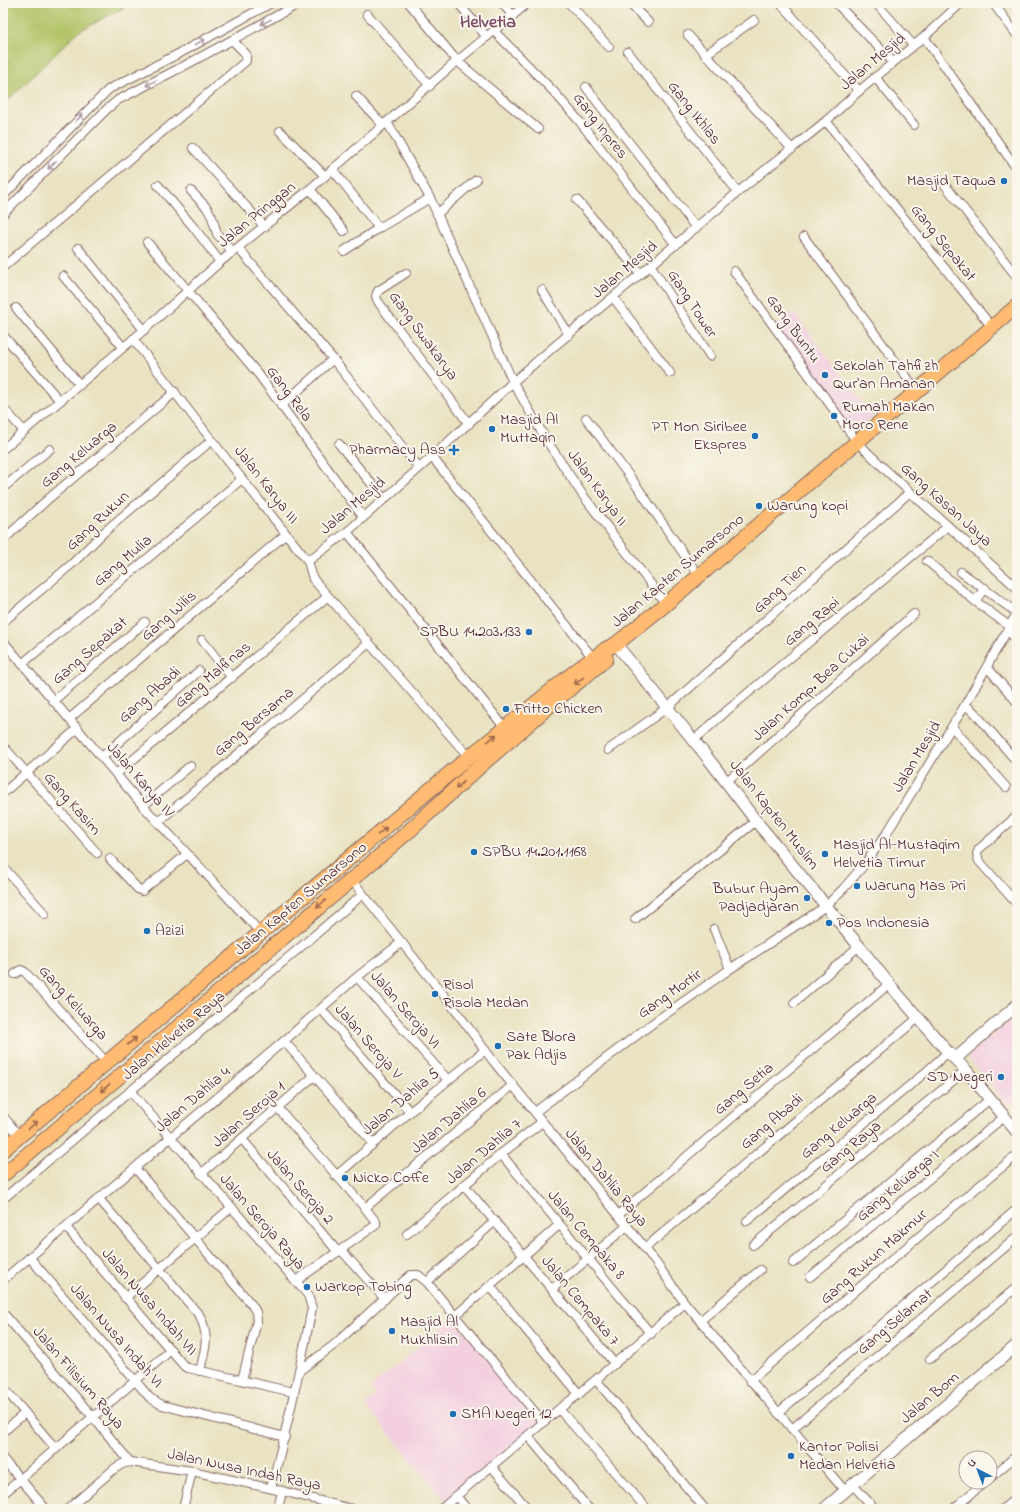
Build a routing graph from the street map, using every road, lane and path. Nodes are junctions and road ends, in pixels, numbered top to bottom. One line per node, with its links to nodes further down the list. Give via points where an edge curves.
1 (271, 3): 27 (street, one-way to 1)
2 (300, 3): 23 (street, one-way to 23)
3 (410, 3): 29 (street)
4 (458, 3): 21 (street)
5 (502, 3): 15 (street)
6 (528, 3): 15 (street, Jalan Pringgan)
7 (569, 3): 25 (street)
8 (629, 3): 17 (street)
9 (780, 3): 35 (street)
10 (836, 3): 30 (street)
11 (876, 3): 24 (street)
12 (961, 3): 22 (street, Jalan Mesjid)
13 (992, 3): 20 (street)
14 (367, 14): 33 (street)
15 (513, 16): 18 (street, Jalan Pringgan)
16 (754, 20): 28 (street)
17 (648, 22)
18 (494, 31): 21 (street, Jalan Pringgan); 66 (street, Gang Inpres, via 565,105)
19 (688, 35): 28 (street)
20 (1017, 35)
21 (487, 36): 29 (street, Jalan Pringgan)
22 (924, 37): 24 (street, Jalan Mesjid); 44 (street)
23 (232, 40): 31 (street); 72 (street, via 246,54 246,61)
24 (913, 45): 30 (street, Jalan Mesjid)
25 (609, 47)
26 (628, 52): 53 (street, Gang Ikhlas)
27 (180, 53): 31 (street); 49 (street, one-way to 27, via 109,89)
28 (705, 55): 43 (street)
29 (457, 61): 33 (street, Jalan Pringgan); 40 (street)
30 (893, 62): 32 (street, Jalan Mesjid)
31 (184, 66): 54 (street, one-way to 54, via 118,100 106,109)
32 (874, 77): 35 (street, Jalan Mesjid); 39 (street)
33 (430, 86): 38 (street, Jalan Pringgan)
34 (586, 87): 62 (street)
35 (859, 91): 37 (street, Jalan Mesjid)
36 (356, 96): 38 (street, Jalan Karya II)
37 (826, 121): 43 (street, Jalan Mesjid); 83 (street, Gang Sepakat)
38 (385, 124): 45 (street, Jalan Pringgan); 56 (street, Jalan Karya II)
39 (914, 125)
40 (538, 129)
41 (280, 131): 46 (street)
42 (193, 148): 60 (street)
43 (792, 149): 53 (street, Jalan Mesjid)
44 (1017, 169)
45 (333, 170): 46 (street, Jalan Pringgan); 61 (street)
46 (325, 176): 51 (street, Jalan Pringgan)
47 (476, 180): 59 (street)
48 (158, 184): 70 (street)
49 (14, 185): 54 (street); 55 (street)
50 (945, 185): 77 (street)
51 (310, 189): 60 (street, Jalan Pringgan); 63 (street)
52 (191, 191): 68 (street, via 207,208 217,234)
53 (738, 192): 62 (street, Jalan Mesjid)
54 (23, 194): 58 (street)
55 (3, 196)
56 (430, 198): 59 (street, Jalan Karya II); 61 (street)
57 (577, 200): 75 (street)
58 (3, 214)
59 (437, 214): 92 (street, Jalan Karya II)
60 (265, 227): 68 (street, Jalan Pringgan)
61 (379, 228): 69 (street)
62 (696, 228): 66 (street, Jalan Mesjid)
63 (344, 231)
64 (804, 237): 94 (street)
65 (147, 242): 79 (street, Gang Rela)
66 (676, 245): 71 (street, Jalan Mesjid)
67 (78, 248): 84 (street)
68 (235, 250): 70 (street, Jalan Pringgan); 90 (street)
69 (344, 251)
70 (220, 262): 79 (street, Jalan Pringgan)
71 (651, 266): 75 (street, Jalan Mesjid); 89 (street, Gang Tower)
72 (3, 267)
73 (734, 271): 103 (street, Gang Buntu)
74 (406, 273): 100 (street, Gang Swakarya, via 378,291 376,298)
75 (641, 274): 80 (street, Jalan Mesjid)
76 (63, 276): 88 (street)
77 (1017, 276)
78 (542, 290): 86 (street)
79 (188, 291): 84 (street, Jalan Pringgan); 97 (street, Gang Rela)
80 (614, 297): 86 (street, Jalan Mesjid); 91 (street)
81 (1017, 307): 83 (highway, Jalan Kapten Sumarsono)
82 (16, 308): 93 (street)
83 (992, 327): 94 (highway, Jalan Kapten Sumarsono)
84 (144, 330): 87 (street, Jalan Pringgan)
85 (3, 335): 96 (street)
86 (569, 335): 92 (street, Jalan Mesjid)
87 (133, 338): 88 (street, Jalan Pringgan); 95 (street, Jalan Karya III)
88 (123, 347): 93 (street, Jalan Pringgan)
89 (710, 356)
90 (333, 359): 97 (street); 108 (street)
91 (670, 373)
92 (513, 382): 100 (street, Jalan Mesjid); 126 (street, Jalan Karya II, via 545,438 582,494)
93 (80, 385): 96 (street, Jalan Pringgan)
94 (918, 391): 103 (highway, Jalan Kapten Sumarsono)
95 (175, 392): 102 (street, Jalan Karya III); 117 (street, Gang Keluarga)
96 (60, 401): 101 (street, Jalan Pringgan)
97 (281, 406): 113 (street, Gang Rela)
98 (3, 408): 101 (street)
99 (586, 418): 121 (street)
100 (469, 424): 107 (street, Jalan Mesjid)
101 (24, 431): 105 (street, Jalan Pringgan)
102 (212, 440): 109 (street, Jalan Karya III); 129 (street, Gang Rukun, via 102,533 73,563)
103 (857, 442): 111 (street, Gang Kasan Jaya); 121 (highway, Jalan Kapten Sumarsono)
104 (339, 444): 112 (street)
105 (4, 446)
106 (50, 449): 110 (street)
107 (432, 457): 108 (street, Jalan Mesjid); 137 (street)
108 (419, 468): 112 (street, Jalan Mesjid)
109 (242, 479): 116 (street, Jalan Karya III); 138 (street, Gang Mulia)
110 (3, 488)
111 (910, 492): 114 (street, Gang Kasan Jaya); 145 (street, Gang Tien)
112 (384, 499): 113 (street, Jalan Mesjid)
113 (363, 517): 115 (street, Jalan Mesjid)
114 (948, 526): 123 (street, Gang Kasan Jaya); 150 (street, Gang Rapi)
115 (347, 532): 118 (street, Jalan Mesjid); 148 (street)
116 (286, 534): 118 (street, Jalan Karya III); 146 (street, Gang Wilis)
117 (3, 540)
118 (308, 561): 124 (street, Jalan Karya III, via 313,579)
119 (927, 561): 125 (street)
120 (961, 572): 122 (street)
121 (699, 576): 126 (highway, Jalan Kapten Sumarsono)
122 (985, 588): 125 (street); 127 (street)
123 (1017, 588)
124 (328, 597): 135 (street, Jalan Karya III); 141 (street, Gang Malfinas)
125 (975, 601): 131 (street)
126 (666, 604): 136 (highway, Jalan Kapten Sumarsono)
127 (1017, 613): 131 (street, Jalan Mesjid)
128 (914, 614): 159 (street, Jalan Komp. Bea Cukai)
129 (3, 622)
130 (145, 622): 142 (street, Gang Sepakat)
131 (1008, 628): 134 (street); 139 (street, Jalan Mesjid)
132 (202, 640): 141 (street)
133 (3, 641): 138 (street, Jalan Karya IV)
134 (1017, 641)
135 (369, 643): 153 (street, Jalan Karya III); 165 (street, Gang Bersama)
136 (616, 644): 137 (highway, Jalan Kapten Sumarsono); 145 (street, Jalan Kapten Muslim); 170 (highway, Jalan Kapten Sumarsono, one-way to 170, via 611,655)
137 (593, 658): 148 (highway, Jalan Kapten Sumarsono)
138 (22, 664): 142 (street, Jalan Karya IV)
139 (987, 667): 143 (street); 144 (street, Jalan Mesjid)
140 (199, 671): 154 (street, Gang Abadi)
141 (232, 678): 158 (street, Gang Malfinas)
142 (53, 701): 146 (street, Jalan Karya IV)
143 (1017, 702)
144 (965, 705): 147 (street, Jalan Mesjid); 155 (street)
145 (668, 707): 150 (street, Jalan Kapten Muslim); 152 (street, Gang Tien)
146 (69, 720): 149 (street, Jalan Karya IV)
147 (952, 727): 160 (street); 173 (street, Jalan Mesjid, via 874,853)
148 (505, 728): 153 (highway, Jalan Kapten Sumarsono, one-way to 148)
149 (77, 729): 154 (street, Jalan Karya IV); 157 (street)
150 (694, 740): 159 (street, Jalan Kapten Muslim)
151 (3, 746): 157 (street, Gang Kasim)
152 (608, 750)
153 (469, 757): 177 (highway, Jalan Kapten Sumarsono, one-way to 153)
154 (102, 758): 158 (street, Jalan Karya IV)
155 (1017, 762)
156 (190, 766): 162 (street)
157 (26, 773): 161 (street); 166 (street, Gang Kasim)
158 (116, 774): 162 (street, Jalan Karya IV)
159 (726, 782): 164 (street, Jalan Kapten Muslim)
160 (1006, 787)
161 (3, 792)
162 (143, 806): 165 (street, Jalan Karya IV)
163 (1017, 816): 172 (street, via 976,854 979,861)
164 (756, 821): 173 (street, Jalan Kapten Muslim); 175 (street)
165 (158, 822): 167 (street, Jalan Karya IV)
166 (97, 853)
167 (187, 854): 168 (street, via 141,891); 177 (street, Jalan Karya IV)
168 (110, 859)
169 (3, 867): 174 (street)
170 (351, 879): 171 (street, Jalan Dahlia Raya); 214 (highway, Jalan Kapten Sumarsono, one-way to 214)
171 (362, 895): 178 (street, Jalan Dahlia Raya); 196 (street, Jalan Helvetia Raya)
172 (1017, 904)
173 (826, 906): 179 (street, Jalan Kapten Muslim); 180 (street, Gang Mortir)
174 (45, 914)
175 (635, 920)
176 (714, 929): 180 (street)
177 (260, 934): 191 (highway, Jalan Kapten Sumarsono, one-way to 177)
178 (402, 942): 182 (street, Jalan Dahlia 4); 189 (street, Jalan Dahlia Raya)
179 (858, 946): 183 (street, Jalan Kapten Muslim); 184 (street)
180 (730, 969): 200 (street, Gang Mortir)
181 (15, 974): 191 (street, Gang Keluarga, via 21,970 25,972)
182 (357, 977): 186 (street, Jalan Dahlia 4); 194 (street, Jalan Seroja VI)
183 (889, 984): 187 (street, Jalan Kapten Muslim); 222 (street, Gang Setia)
184 (794, 1003)
185 (1017, 1005): 190 (street)
186 (321, 1009): 188 (street, Jalan Dahlia 4); 199 (street, Jalan Seroja V)
187 (918, 1018): 190 (street, Jalan Kapten Muslim); 232 (street, Gang Abadi)
188 (284, 1041): 193 (street); 206 (street, Jalan Dahlia 4)
189 (485, 1050): 194 (street, Jalan Dahlia 5); 195 (street, Jalan Dahlia Raya)
190 (951, 1056): 192 (street, Jalan Kapten Muslim); 224 (street, Gang Keluarga, via 928,1071)
191 (107, 1063): 205 (highway, Jalan Kapten Sumarsono, one-way to 191)
192 (966, 1070): 197 (street, Jalan Kapten Muslim); 231 (street, Gang Raya)
193 (314, 1076): 198 (street, Jalan Seroja 1); 208 (street)
194 (448, 1080): 199 (street, Jalan Dahlia 5)
195 (513, 1085): 200 (street, Jalan Dahlia Raya); 220 (street, Jalan Dahlia 6)
196 (130, 1091): 206 (street, Jalan Seroja Raya); 217 (street, Jalan Helvetia Raya)
197 (990, 1099): 202 (street, Jalan Kapten Muslim); 237 (street)
198 (278, 1108): 207 (street, Jalan Seroja 1); 215 (street)
199 (410, 1112): 208 (street, Jalan Dahlia 5)
200 (535, 1112): 203 (street, Jalan Dahlia Raya)
201 (3, 1116): 205 (street)
202 (1004, 1117): 204 (street, Jalan Kapten Muslim); 240 (street, Gang Keluarga I)
203 (542, 1122): 210 (street, Jalan Dahlia 7); 222 (street, Jalan Dahlia Raya)
204 (1017, 1132)
205 (19, 1136): 209 (highway, Jalan Kapten Sumarsono)
206 (171, 1137): 212 (street, Jalan Dahlia 4); 213 (street, Jalan Seroja Raya)
207 (242, 1140): 213 (street, Jalan Seroja 1); 233 (street, Jalan Seroja 2)
208 (373, 1143): 215 (street, Jalan Dahlia 5)
209 (3, 1150)
210 (501, 1154): 216 (street, Jalan Dahlia 7); 225 (street, Jalan Cempaka 8)
211 (1017, 1155): 263 (street, Gang Rukun Makmur)
212 (135, 1168): 218 (street, Jalan Dahlia 4); 230 (street)
213 (201, 1174): 219 (street, Jalan Seroja Raya)
214 (3, 1175)
215 (336, 1176): 220 (street)
216 (464, 1185): 223 (street, Jalan Cempaka 7); 228 (street, Jalan Dahlia 7)
217 (3, 1199)
218 (99, 1199): 227 (street, Jalan Dahlia 4); 238 (street)
219 (232, 1207): 230 (street); 242 (street, Jalan Seroja Raya)
220 (365, 1208): 233 (street, via 376,1225)
221 (1017, 1209): 269 (street)
222 (618, 1215): 226 (street, Jalan Dahlia Raya)
223 (495, 1221): 234 (street, Jalan Cempaka 7); 243 (street)
224 (747, 1221)
225 (559, 1225): 234 (street); 236 (street, Jalan Cempaka 8)
226 (627, 1226): 232 (street, Jalan Dahlia Raya); 236 (street)
227 (66, 1227): 235 (street, Jalan Dahlia 4); 247 (street, Jalan Nusa Indah VII)
228 (407, 1234)
229 (1017, 1237): 272 (street, Gang Selamat)
230 (196, 1239): 238 (street); 260 (street, via 256,1312 257,1321)
231 (753, 1245)
232 (644, 1248): 249 (street, Jalan Dahlia Raya)
233 (340, 1251): 242 (street); 248 (street, Jalan Seroja 2)
234 (524, 1256): 244 (street); 246 (street, Jalan Cempaka 7)
235 (30, 1258): 241 (street, Jalan Dahlia 4); 262 (street, Jalan Nusa Indah VI)
236 (588, 1259): 246 (street); 253 (street, Jalan Cempaka 8)
237 (793, 1263)
238 (159, 1270): 247 (street); 258 (street, via 200,1316 205,1326 207,1337)
239 (760, 1270): 252 (street)
240 (810, 1277)
241 (3, 1280)
242 (296, 1281): 259 (street, Jalan Seroja Raya, via 308,1295 312,1308)
243 (427, 1282): 248 (street, via 418,1275 411,1276); 251 (street)
244 (490, 1286): 251 (street); 266 (street)
245 (1017, 1287): 256 (street)
246 (552, 1289): 257 (street, Jalan Cempaka 7)
247 (125, 1298): 255 (street, Jalan Nusa Indah VII)
248 (385, 1299): 259 (street, via 334,1345)
249 (685, 1303): 252 (street, Jalan Dahlia Raya); 253 (street)
250 (3, 1312): 270 (street, Jalan Filisium Raya)
251 (455, 1316): 271 (street)
252 (700, 1321): 263 (street, Jalan Dahlia Raya)
253 (651, 1334): 257 (street)
254 (1017, 1345): 285 (street, Jalan Bom)
255 (171, 1350): 258 (street, Jalan Nusa Indah VII, via 184,1366); 262 (street)
256 (930, 1359)
257 (615, 1364): 261 (street)
258 (200, 1371): 260 (street, Jalan Nusa Indah VII)
259 (299, 1372): 265 (street, Jalan Seroja Raya)
260 (242, 1380): 265 (street, Jalan Nusa Indah VII)
261 (596, 1380): 266 (street); 301 (street)
262 (135, 1381): 270 (street); 275 (street, Jalan Nusa Indah VI, via 150,1398 162,1405)
263 (750, 1381): 269 (street, Jalan Dahlia Raya)
264 (3, 1387): 268 (street)
265 (294, 1392): 275 (street, Jalan Seroja Raya)
266 (579, 1394): 267 (street)
267 (559, 1409): 271 (street); 300 (street)
268 (25, 1413): 273 (street); 276 (street)
269 (778, 1413): 272 (street, Jalan Dahlia Raya)
270 (93, 1417): 276 (street); 279 (street, Jalan Filisium Raya)
271 (543, 1422): 274 (street)
272 (792, 1429): 285 (street, Jalan Dahlia Raya)
273 (3, 1432)
274 (528, 1436): 280 (street); 299 (street)
275 (285, 1437): 284 (street, Jalan Seroja Raya)
276 (56, 1449): 283 (street)
277 (1017, 1455): 282 (street)
278 (3, 1459): 283 (street)
279 (130, 1462): 281 (street, Jalan Nusa Indah Raya); 292 (street, via 114,1469)
280 (491, 1466): 289 (street); 298 (street)
281 (192, 1470): 284 (street, Jalan Nusa Indah Raya); 293 (street)
282 (998, 1471)
283 (20, 1480): 288 (street); 291 (street)
284 (271, 1488): 287 (street, Jalan Nusa Indah Raya)
285 (849, 1488): 302 (street, Jalan Bom); 303 (street, Jalan Dahlia Raya)
286 (976, 1490): 304 (street)
287 (282, 1491): 294 (street); 295 (street, Jalan Nusa Indah Raya)
288 (3, 1494)
289 (456, 1496): 296 (street); 297 (street)
290 (1017, 1497): 305 (street)
291 (46, 1509)
292 (68, 1509)
293 (183, 1509)
294 (278, 1509)
295 (352, 1509)
296 (441, 1509)
297 (468, 1509)
298 (528, 1509)
299 (589, 1509)
300 (647, 1509)
301 (705, 1509)
302 (824, 1509)
303 (875, 1509)
304 (953, 1509)
305 (1002, 1509)

